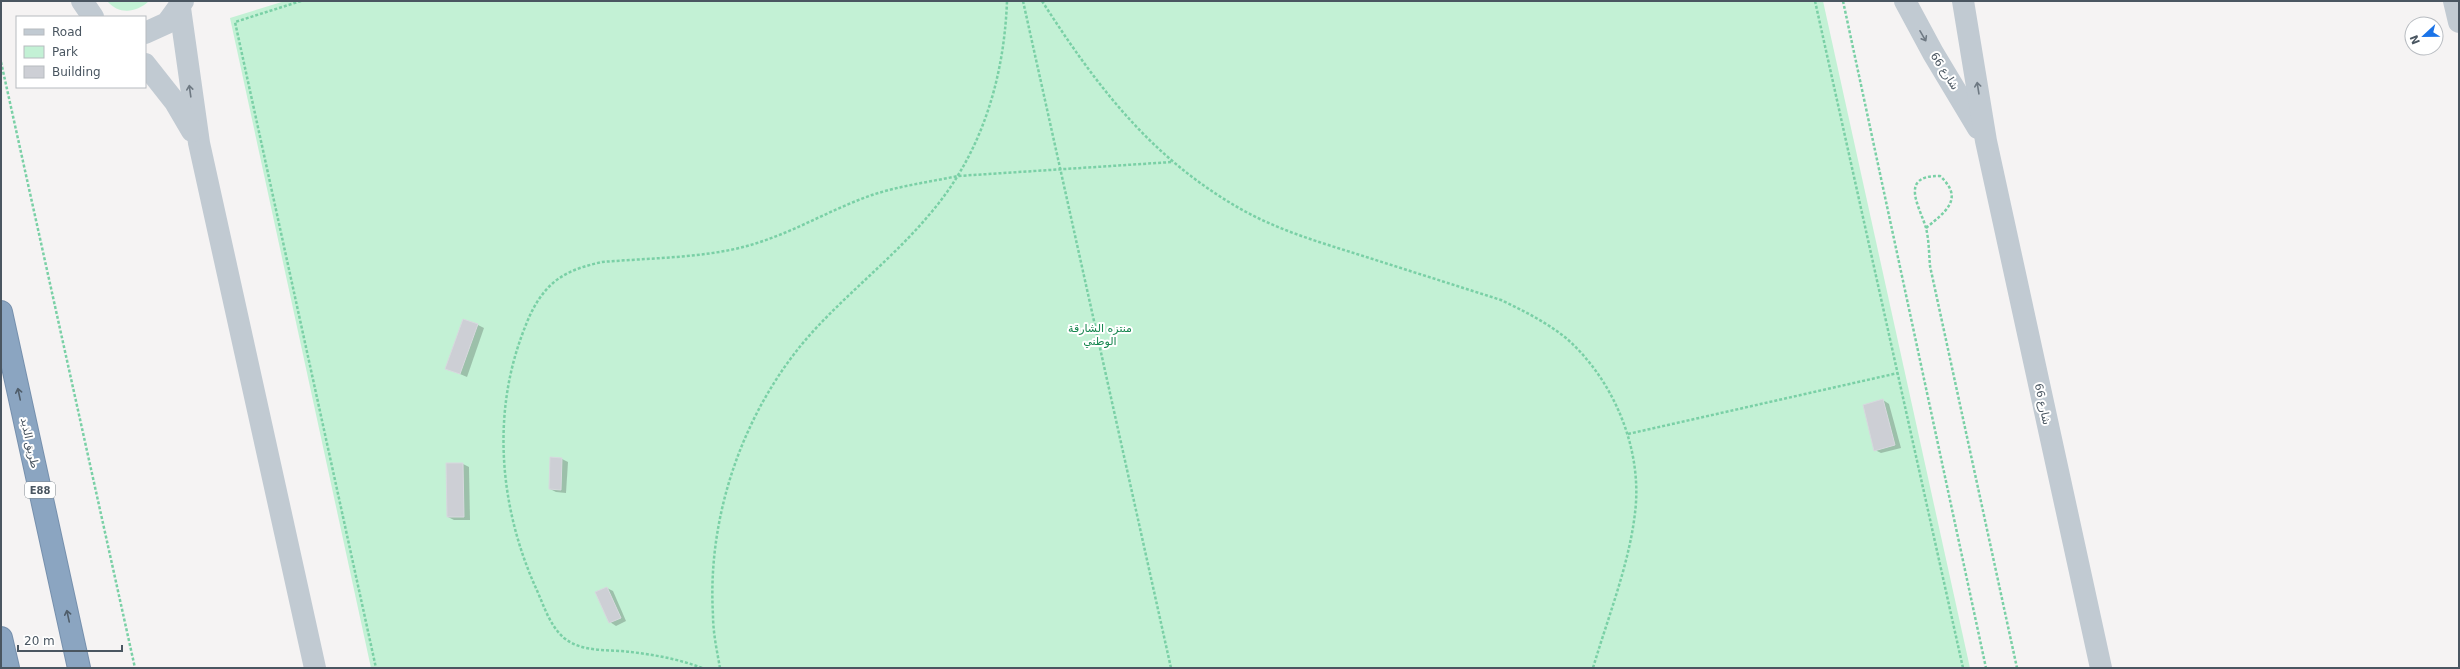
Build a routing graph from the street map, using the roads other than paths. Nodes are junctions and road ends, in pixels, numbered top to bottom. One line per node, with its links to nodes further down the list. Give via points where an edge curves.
1 (82, 1): 6 (street)
2 (1905, 1): 10 (street, شارع 66, one-way to 10)
3 (1963, 1): 10 (street, شارع 66, one-way to 3)
4 (2454, 1): 7 (street)
5 (182, 5): 8 (street, via 167,23); 11 (street, one-way to 5)
6 (92, 16)
7 (2459, 22)
8 (146, 33)
9 (146, 65): 11 (street, via 175,102)
10 (1986, 141): 17 (street, شارع 66)
11 (199, 143): 16 (street)
12 (1, 312): 15 (highway, طريق الذيد / E88, one-way to 12)
13 (1, 638): 14 (highway)
14 (8, 668)
15 (79, 668)
16 (315, 668)
17 (2100, 668)

